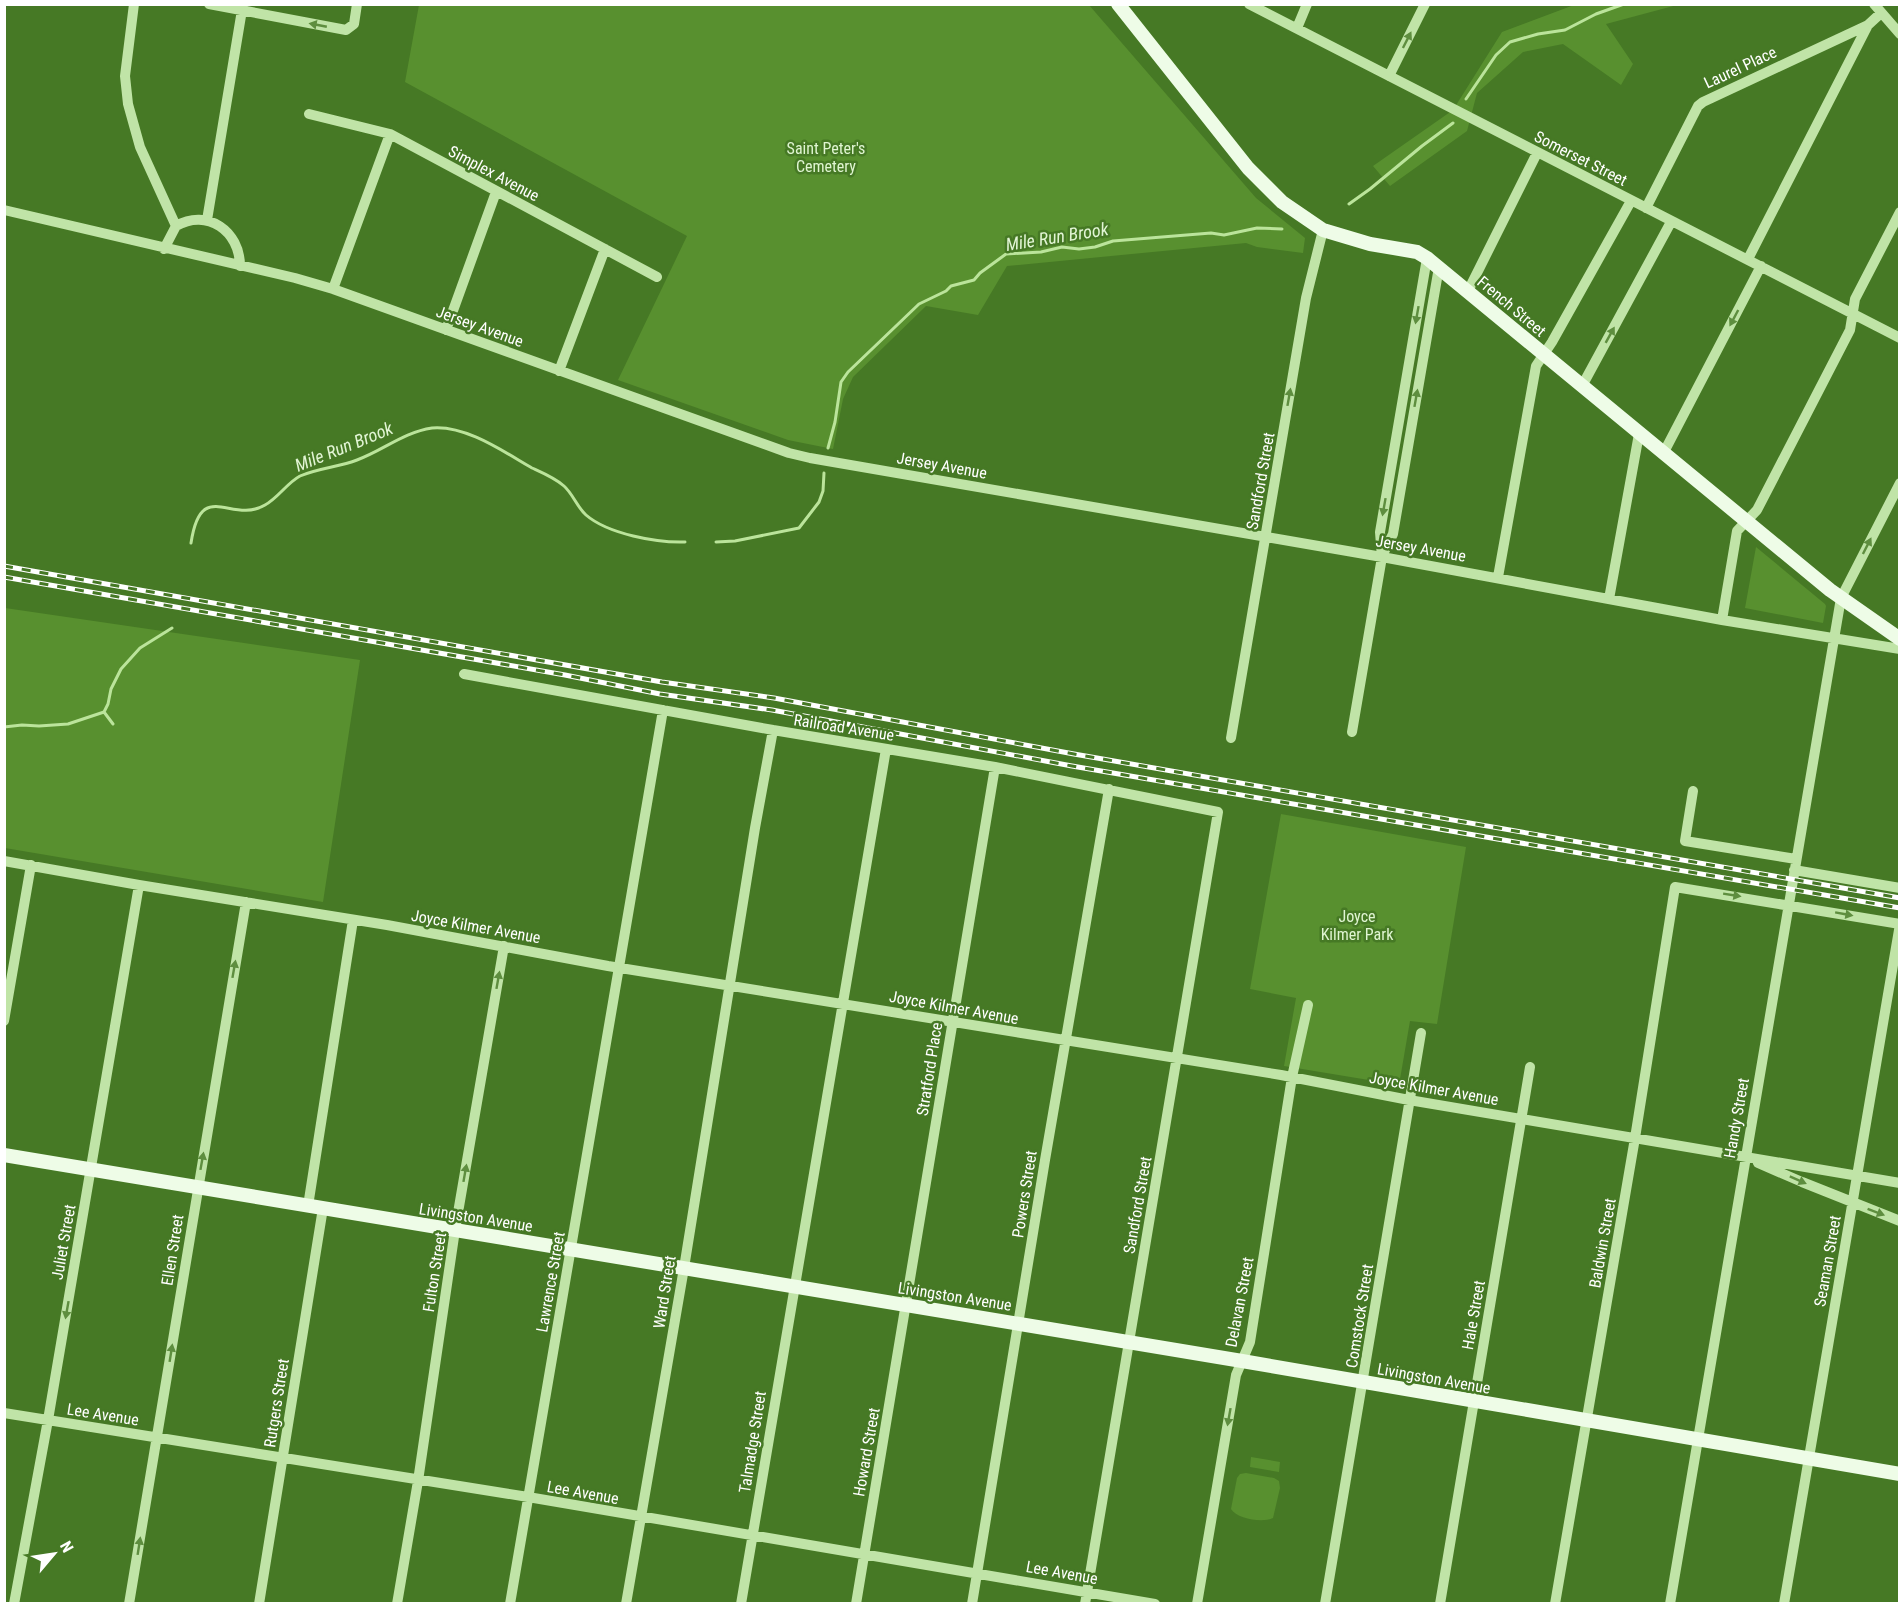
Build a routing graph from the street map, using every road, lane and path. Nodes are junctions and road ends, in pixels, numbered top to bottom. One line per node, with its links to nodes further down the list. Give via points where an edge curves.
1 (134, 4): 24 (street, via 124,76 128,104 140,147)
2 (209, 4): 8 (street)
3 (357, 4): 8 (street, one-way to 8, via 354,24 346,30)
4 (1118, 4): 25 (main road, French Street, via 1252,173 1282,202)
5 (1249, 4): 11 (street, Somerset Street)
6 (1308, 4): 11 (street)
7 (1425, 4): 13 (street, one-way to 7)
8 (243, 7): 22 (street)
9 (1878, 9): 10 (street); 12 (street)
10 (1868, 25): 19 (street, Laurel Place, via 1698,106); 29 (street)
11 (1297, 28): 13 (street, Somerset Street)
12 (1899, 34)
13 (1389, 76): 16 (street, Somerset Street)
14 (309, 114): 15 (street, Simplex Avenue)
15 (390, 134): 17 (street, Simplex Avenue); 34 (street)
16 (1537, 153): 18 (street, Somerset Street); 35 (street)
17 (496, 192): 27 (street, Simplex Avenue); 37 (street)
18 (1631, 201): 19 (street, Somerset Street); 39 (street)
19 (1646, 208): 23 (street, Somerset Street)
20 (4, 210): 26 (street, Jersey Avenue)
21 (1899, 212): 36 (street, via 1855,299)
22 (207, 220): 24 (street); 30 (street, via 231,235)
23 (1671, 222): 29 (street, Somerset Street); 41 (street, one-way to 23)
24 (176, 226): 26 (street)
25 (1323, 230): 28 (main road, French Street, via 1417,252); 48 (street, Sandford Street, one-way to 25, via 1306,298)
26 (164, 249): 30 (street, Jersey Avenue)
27 (605, 249): 33 (street, Simplex Avenue); 40 (street)
28 (1427, 258): 32 (main road, French Street); 42 (street, one-way to 42)
29 (1748, 260): 31 (street, Somerset Street)
30 (240, 266): 34 (street, Jersey Avenue)
31 (1761, 266): 36 (street, Somerset Street); 45 (street, one-way to 45)
32 (1439, 267): 35 (main road, French Street); 43 (street, one-way to 32)
33 (657, 277)
34 (333, 289): 37 (street, Jersey Avenue)
35 (1468, 291): 39 (main road, French Street)
36 (1852, 314): 38 (street, Somerset Street); 47 (street, via 1850,330 1757,510)
37 (446, 330): 40 (street, Jersey Avenue)
38 (1899, 338)
39 (1544, 354): 41 (main road, French Street); 50 (street, via 1536,366)
40 (559, 370): 48 (street, Jersey Avenue, via 800,455)
41 (1582, 386): 44 (main road, French Street)
42 (1398, 421): 43 (street); 49 (street, one-way to 49, via 1380,532)
43 (1411, 423): 49 (street, via 1393,534)
44 (1639, 434): 45 (main road, French Street); 52 (street)
45 (1663, 454): 47 (main road, French Street)
46 (1899, 483): 51 (street, Handy Street, one-way to 46)
47 (1746, 521): 51 (main road, French Street); 53 (street, via 1737,531)
48 (1265, 537): 49 (street, Jersey Avenue); 61 (street, Sandford Street)
49 (1382, 557): 50 (street, Jersey Avenue); 60 (street)
50 (1498, 577): 52 (street, Jersey Avenue)
51 (1841, 598): 54 (street, Handy Street); 55 (main road, French Street)
52 (1609, 599): 53 (street, Jersey Avenue)
53 (1722, 620): 54 (street, Jersey Avenue)
54 (1833, 637): 56 (street, Jersey Avenue); 69 (street, Handy Street)
55 (1899, 639)
56 (1899, 649)
57 (464, 674): 58 (street, Railroad Avenue)
58 (663, 710): 59 (street, Railroad Avenue); 78 (street, Lawrence Street)
59 (773, 730): 62 (street, Railroad Avenue); 79 (street, Ward Street)
60 (1352, 732)
61 (1231, 738)
62 (886, 749): 63 (street, Railroad Avenue); 80 (street, Talmadge Street)
63 (995, 767): 64 (street, Railroad Avenue); 83 (street, Stratford Place)
64 (1109, 789): 66 (street, Railroad Avenue); 85 (street, Powers Street)
65 (1693, 791): 69 (street, via 1684,841)
66 (1218, 812): 86 (street, Sandford Street)
67 (4, 861): 68 (street, Joyce Kilmer Avenue)
68 (31, 865): 70 (street, Joyce Kilmer Avenue); 82 (street)
69 (1795, 865): 71 (street); 73 (street, Handy Street)
70 (139, 885): 72 (street, Joyce Kilmer Avenue); 94 (street, Juliet Street)
71 (1899, 888)
72 (246, 902): 74 (street, Joyce Kilmer Avenue); 97 (street, Ellen Street, one-way to 72)
73 (1788, 904): 75 (street, one-way to 75); 91 (street, Baldwin Street, one-way to 73, via 1675,886); 93 (street, Handy Street)
74 (353, 920): 76 (street, Joyce Kilmer Avenue); 99 (street)
75 (1899, 924): 77 (street, Seaman Street)
76 (504, 946): 78 (street, Joyce Kilmer Avenue); 102 (street, Fulton Street, one-way to 76)
77 (1896, 963): 95 (street, Seaman Street)
78 (620, 967): 79 (street, Joyce Kilmer Avenue); 103 (street, Lawrence Street)
79 (730, 985): 80 (street, Joyce Kilmer Avenue); 104 (street, Ward Street)
80 (843, 1003): 83 (street, Joyce Kilmer Avenue); 105 (street, Talmadge Street)
81 (1308, 1005): 88 (street, Delavan Street)
82 (4, 1021)
83 (952, 1022): 85 (street, Joyce Kilmer Avenue); 106 (street, Stratford Place)
84 (1421, 1033): 89 (street, Comstock Street)
85 (1066, 1041): 86 (street, Joyce Kilmer Avenue); 107 (street, Powers Street)
86 (1177, 1058): 88 (street, Joyce Kilmer Avenue); 108 (street, Sandford Street)
87 (1530, 1066): 90 (street, Hale Street)
88 (1292, 1077): 89 (street, Joyce Kilmer Avenue); 109 (street, Delavan Street, via 1250,1342)
89 (1409, 1100): 90 (street, Joyce Kilmer Avenue); 110 (street, Comstock Street)
90 (1521, 1119): 91 (street, Joyce Kilmer Avenue); 111 (street, Hale Street)
91 (1635, 1138): 93 (street, Joyce Kilmer Avenue); 114 (street, Baldwin Street)
92 (4, 1155): 94 (main road, Livingston Avenue)
93 (1744, 1156): 95 (street, Joyce Kilmer Avenue); 98 (street, one-way to 98); 116 (street, Handy Street)
94 (91, 1170): 97 (main road, Livingston Avenue); 113 (street, Juliet Street, one-way to 113)
95 (1857, 1176): 96 (street, Joyce Kilmer Avenue); 98 (street, Seaman Street)
96 (1899, 1183)
97 (198, 1187): 99 (main road, Livingston Avenue); 115 (street, Ellen Street, one-way to 97)
98 (1852, 1203): 101 (street, one-way to 101); 118 (street, Seaman Street)
99 (308, 1206): 100 (main road, Livingston Avenue)
100 (323, 1208): 102 (main road, Livingston Avenue); 117 (street, Rutgers Street)
101 (1899, 1221)
102 (455, 1230): 103 (main road, Livingston Avenue); 120 (street, Fulton Street)
103 (571, 1250): 104 (main road, Livingston Avenue); 121 (street, Lawrence Street)
104 (684, 1268): 105 (main road, Livingston Avenue); 122 (street, Ward Street)
105 (793, 1286): 106 (main road, Livingston Avenue); 123 (street, Talmadge Street)
106 (907, 1305): 107 (main road, Livingston Avenue); 124 (street, Howard Street)
107 (1018, 1323): 108 (main road, Livingston Avenue); 125 (street, Powers Street)
108 (1129, 1342): 109 (main road, Livingston Avenue); 126 (street, Sandford Street)
109 (1242, 1361): 110 (main road, Livingston Avenue); 137 (street, Delavan Street, one-way to 137, via 1236,1375)
110 (1363, 1382): 111 (main road, Livingston Avenue); 138 (street, Comstock Street)
111 (1474, 1401): 114 (main road, Livingston Avenue); 139 (street, Hale Street)
112 (4, 1413): 113 (street, Lee Avenue)
113 (48, 1420): 115 (street, Lee Avenue); 127 (street, Juliet Street)
114 (1586, 1421): 116 (main road, Livingston Avenue); 140 (street, Baldwin Street)
115 (157, 1437): 117 (street, Lee Avenue); 128 (street, Ellen Street, one-way to 115)
116 (1697, 1440): 118 (main road, Livingston Avenue); 141 (street, Handy Street)
117 (282, 1458): 120 (street, Lee Avenue); 129 (street, Rutgers Street)
118 (1809, 1459): 119 (main road, Livingston Avenue); 142 (street, Seaman Street)
119 (1899, 1474)
120 (418, 1481): 121 (street, Lee Avenue); 130 (street, Fulton Street)
121 (528, 1497): 122 (street, Lee Avenue); 131 (street, Lawrence Street)
122 (641, 1517): 123 (street, Lee Avenue); 132 (street, Ward Street)
123 (752, 1534): 124 (street, Lee Avenue); 133 (street, Talmadge Street)
124 (864, 1555): 125 (street, Lee Avenue); 134 (street, Howard Street)
125 (977, 1573): 126 (street, Lee Avenue); 135 (street, Powers Street)
126 (1086, 1598): 136 (street, Lee Avenue)
127 (15, 1604)
128 (129, 1604)
129 (259, 1604)
130 (397, 1604)
131 (510, 1604)
132 (626, 1604)
133 (741, 1604)
134 (856, 1604)
135 (972, 1604)
136 (1155, 1604)
137 (1197, 1604)
138 (1325, 1604)
139 (1440, 1604)
140 (1555, 1604)
141 (1670, 1604)
142 (1784, 1604)

